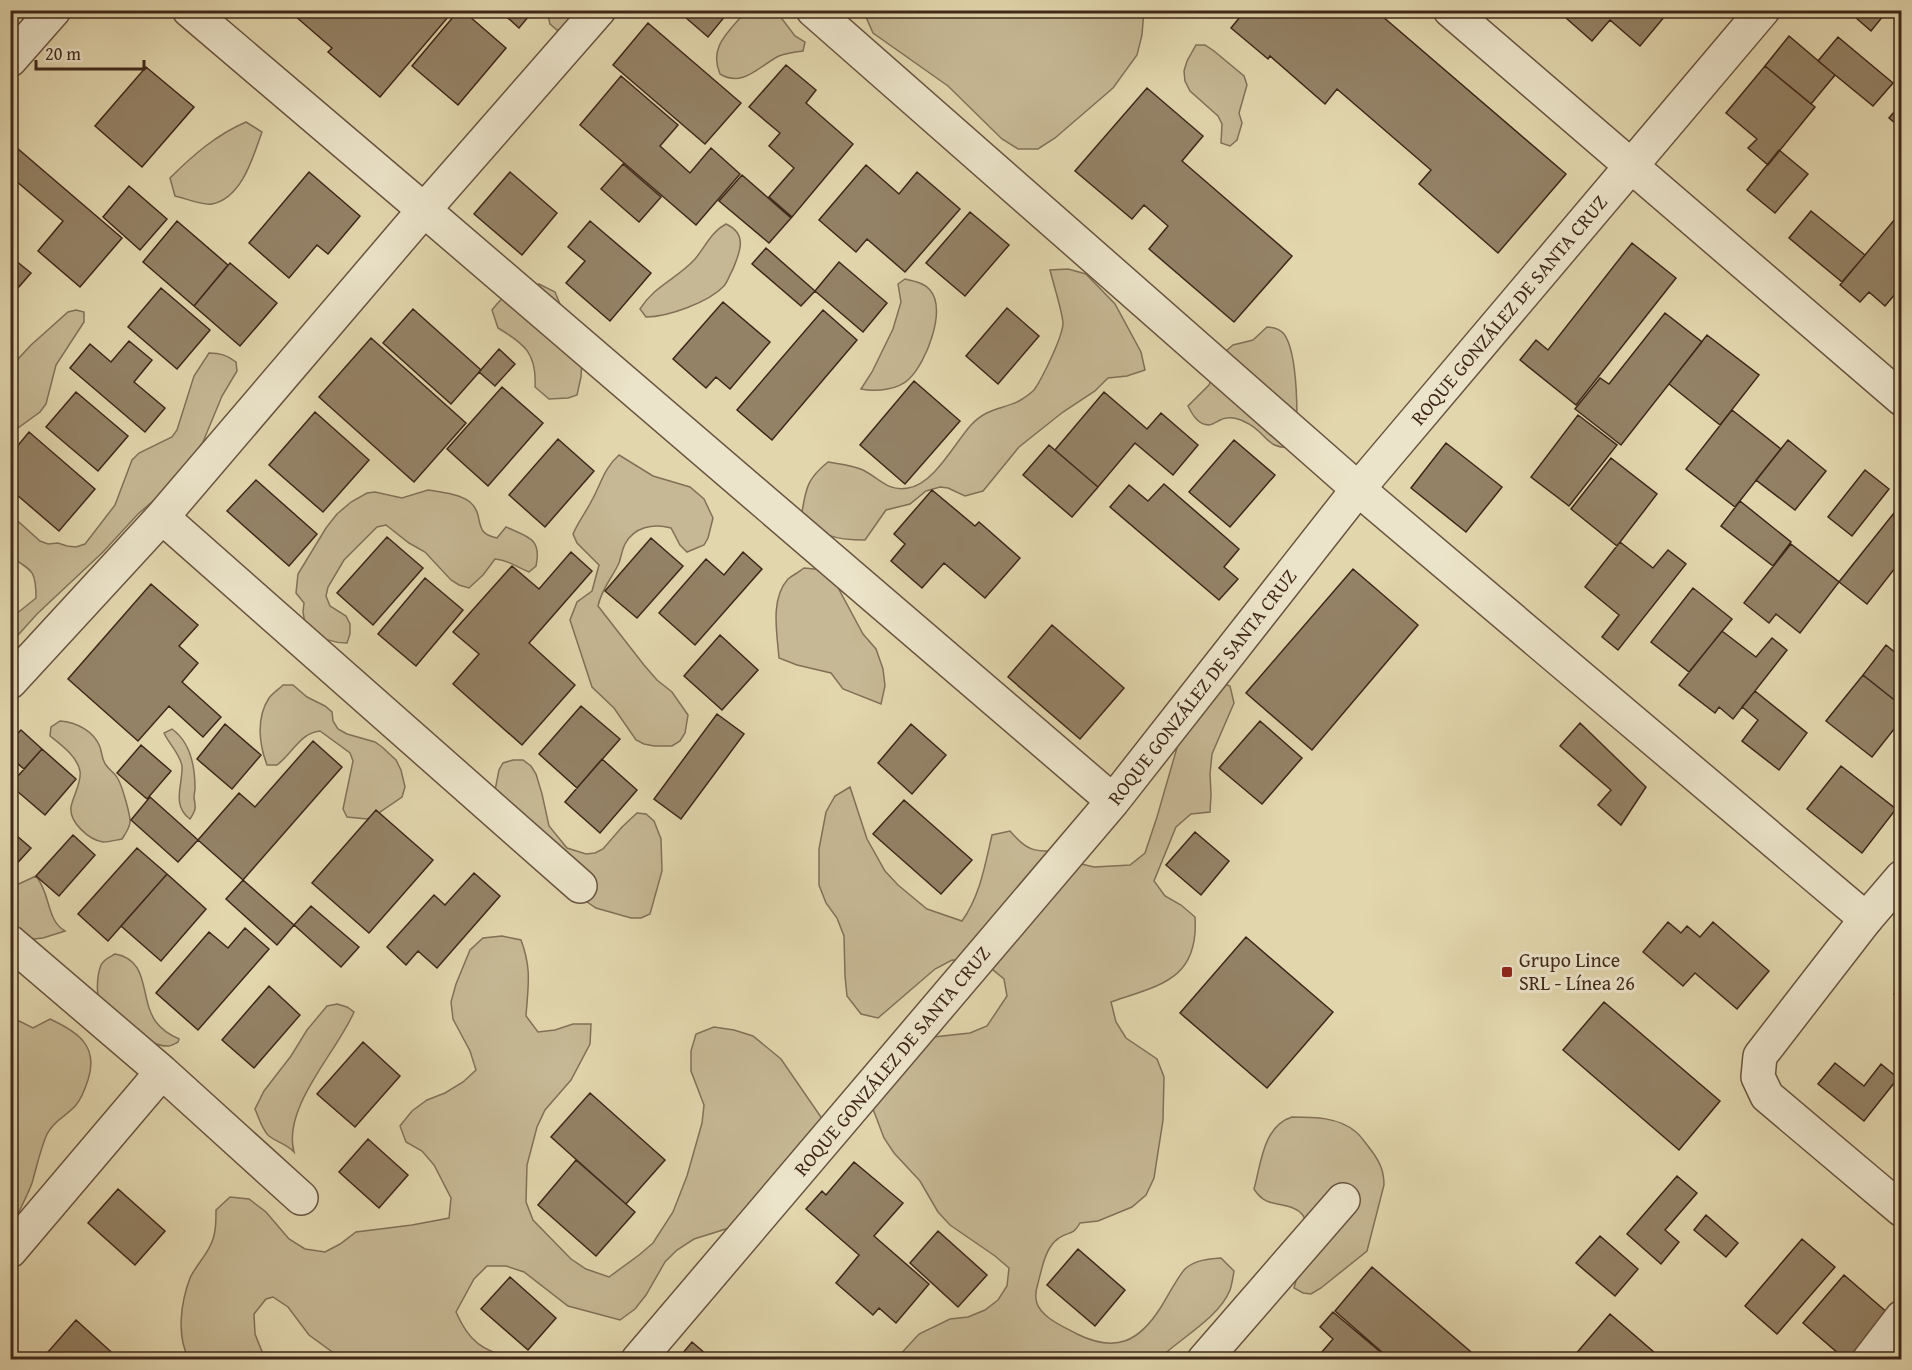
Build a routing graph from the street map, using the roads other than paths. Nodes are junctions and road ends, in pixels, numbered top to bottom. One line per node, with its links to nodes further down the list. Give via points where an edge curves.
1 (54, 10): 7 (street)
2 (189, 10): 9 (street)
3 (598, 10): 9 (street)
4 (813, 10): 11 (street)
5 (1450, 10): 8 (street)
6 (1762, 10): 8 (street, ROQUE GONZÁLEZ DE SANTA CRUZ)
7 (10, 60)
8 (1630, 166): 10 (street); 11 (street, ROQUE GONZÁLEZ DE SANTA CRUZ)
9 (424, 210): 12 (street); 14 (street)
10 (1902, 399)
11 (1358, 489): 14 (street, ROQUE GONZÁLEZ DE SANTA CRUZ); 17 (street)
12 (162, 517): 13 (street); 16 (street)
13 (10, 682)
14 (1113, 801): 25 (street, ROQUE GONZÁLEZ DE SANTA CRUZ)
15 (1902, 877): 17 (street)
16 (580, 886)
17 (1866, 919): 22 (street, via 1760,1056 1758,1077 1767,1096)
18 (10, 942): 19 (street)
19 (162, 1072): 20 (street); 23 (street)
20 (301, 1198)
21 (1343, 1200): 26 (street)
22 (1902, 1210)
23 (10, 1251)
24 (1902, 1317): 27 (street)
25 (638, 1359)
26 (1204, 1359)
27 (1869, 1359)

